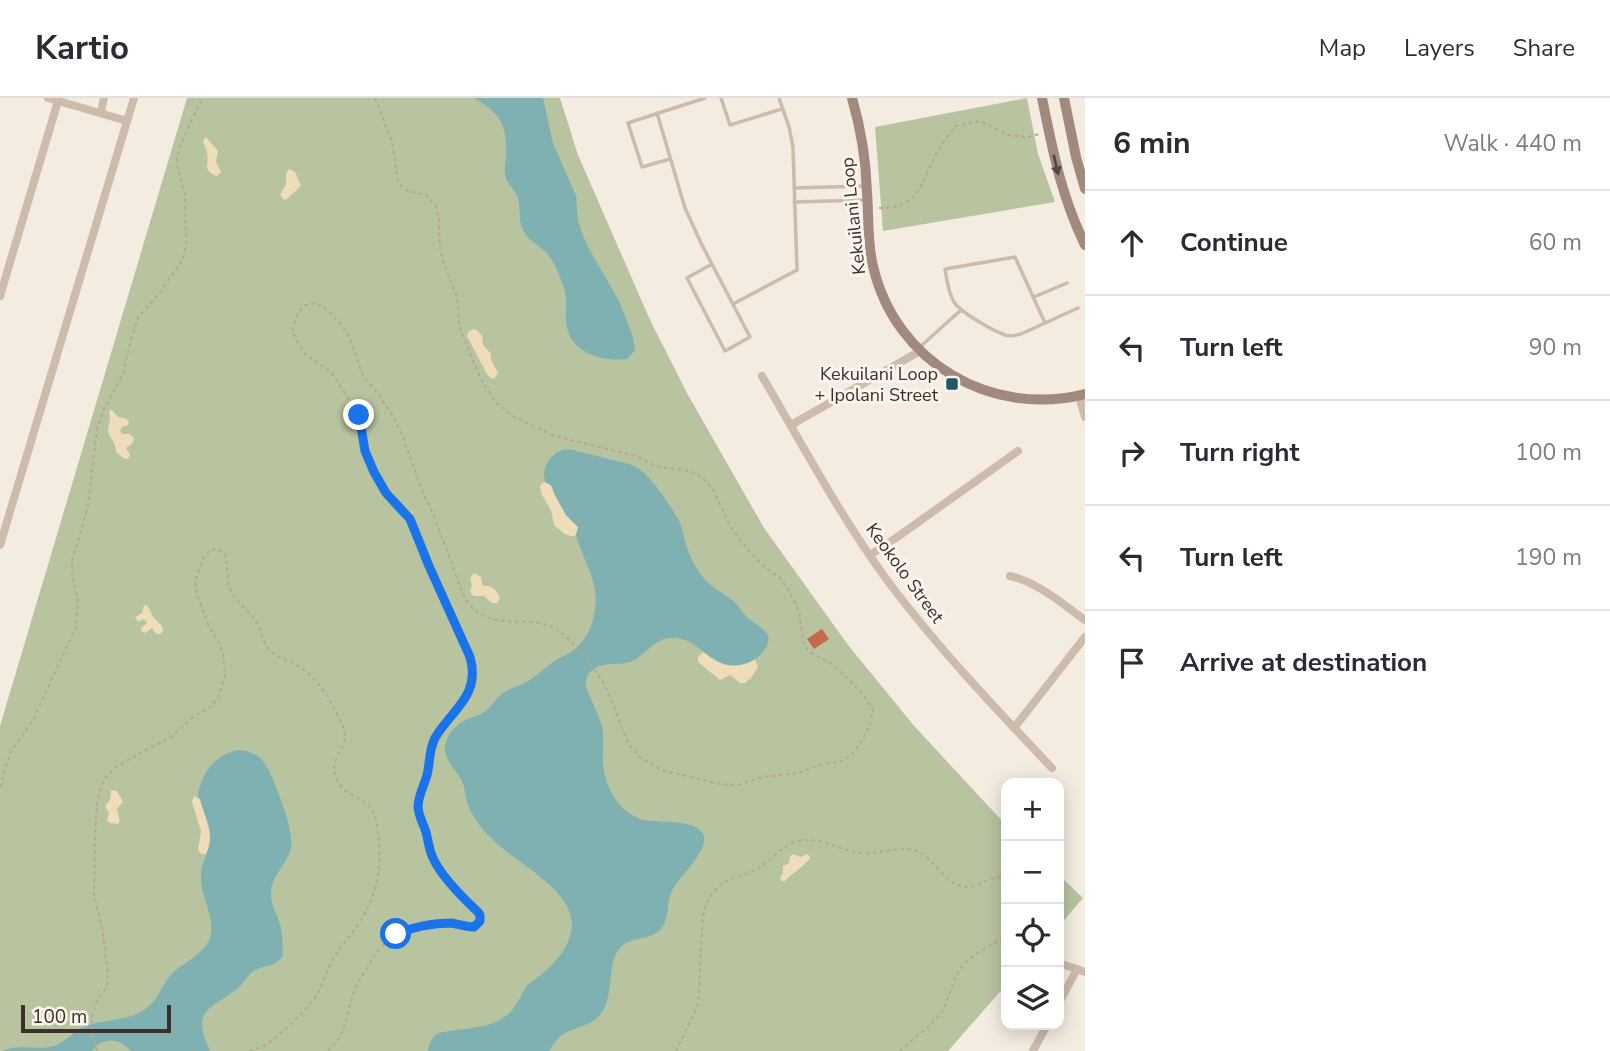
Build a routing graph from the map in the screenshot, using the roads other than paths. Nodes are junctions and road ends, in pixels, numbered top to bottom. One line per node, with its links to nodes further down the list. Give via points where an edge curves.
1 (48, 98): 10 (street)
2 (104, 98): 12 (street)
3 (134, 98): 14 (street)
4 (705, 98): 13 (lane)
5 (721, 98): 11 (lane, via 730,125)
6 (779, 98): 11 (lane)
7 (852, 98): 16 (street, Kekuilani Loop)
8 (1042, 98): 21 (street, one-way to 21, via 1064,196)
9 (1064, 98): 18 (street)
10 (58, 101): 12 (street); 24 (street)
11 (783, 108): 17 (lane, via 793,148)
12 (101, 112): 14 (street)
13 (657, 113): 15 (lane); 15 (lane, via 628,123 642,167)
14 (127, 121): 36 (street)
15 (670, 159): 22 (lane, via 685,208)
16 (867, 186): 17 (lane); 20 (street, Kekuilani Loop)
17 (794, 188): 19 (lane)
18 (1085, 189)
19 (794, 202): 20 (lane); 26 (lane, via 797,270)
20 (868, 204): 30 (street, Kekuilani Loop, via 876,280 895,320)
21 (1085, 245)
22 (712, 264): 26 (lane); 26 (lane, via 687,278 725,351 750,337)
23 (1067, 282): 25 (lane)
24 (0, 296)
25 (1034, 298): 28 (lane, via 1015,257 945,269 951,296); 29 (lane)
26 (733, 304)
27 (1078, 308): 29 (lane)
28 (961, 310): 29 (lane, via 1009,335); 30 (lane)
29 (1045, 323)
30 (919, 350): 32 (street, Kekuilani Loop, via 947,373 988,392 1032,400); 34 (street)
31 (762, 376): 34 (street, Keokolo Street)
32 (1082, 395): 33 (street)
33 (1085, 417)
34 (791, 425): 37 (street, Keokolo Street)
35 (1018, 451): 37 (street)
36 (0, 545)
37 (870, 555): 41 (street, Keokolo Street, via 904,603)
38 (1010, 576): 39 (street, via 1040,587)
39 (1085, 620)
40 (1085, 637): 41 (street)
41 (1014, 728): 42 (street, Keokolo Street)
42 (1052, 768)
43 (1064, 964): 44 (street)
44 (1081, 970): 45 (street)
45 (1064, 996)
46 (1044, 1030): 47 (street)
47 (1033, 1051)

